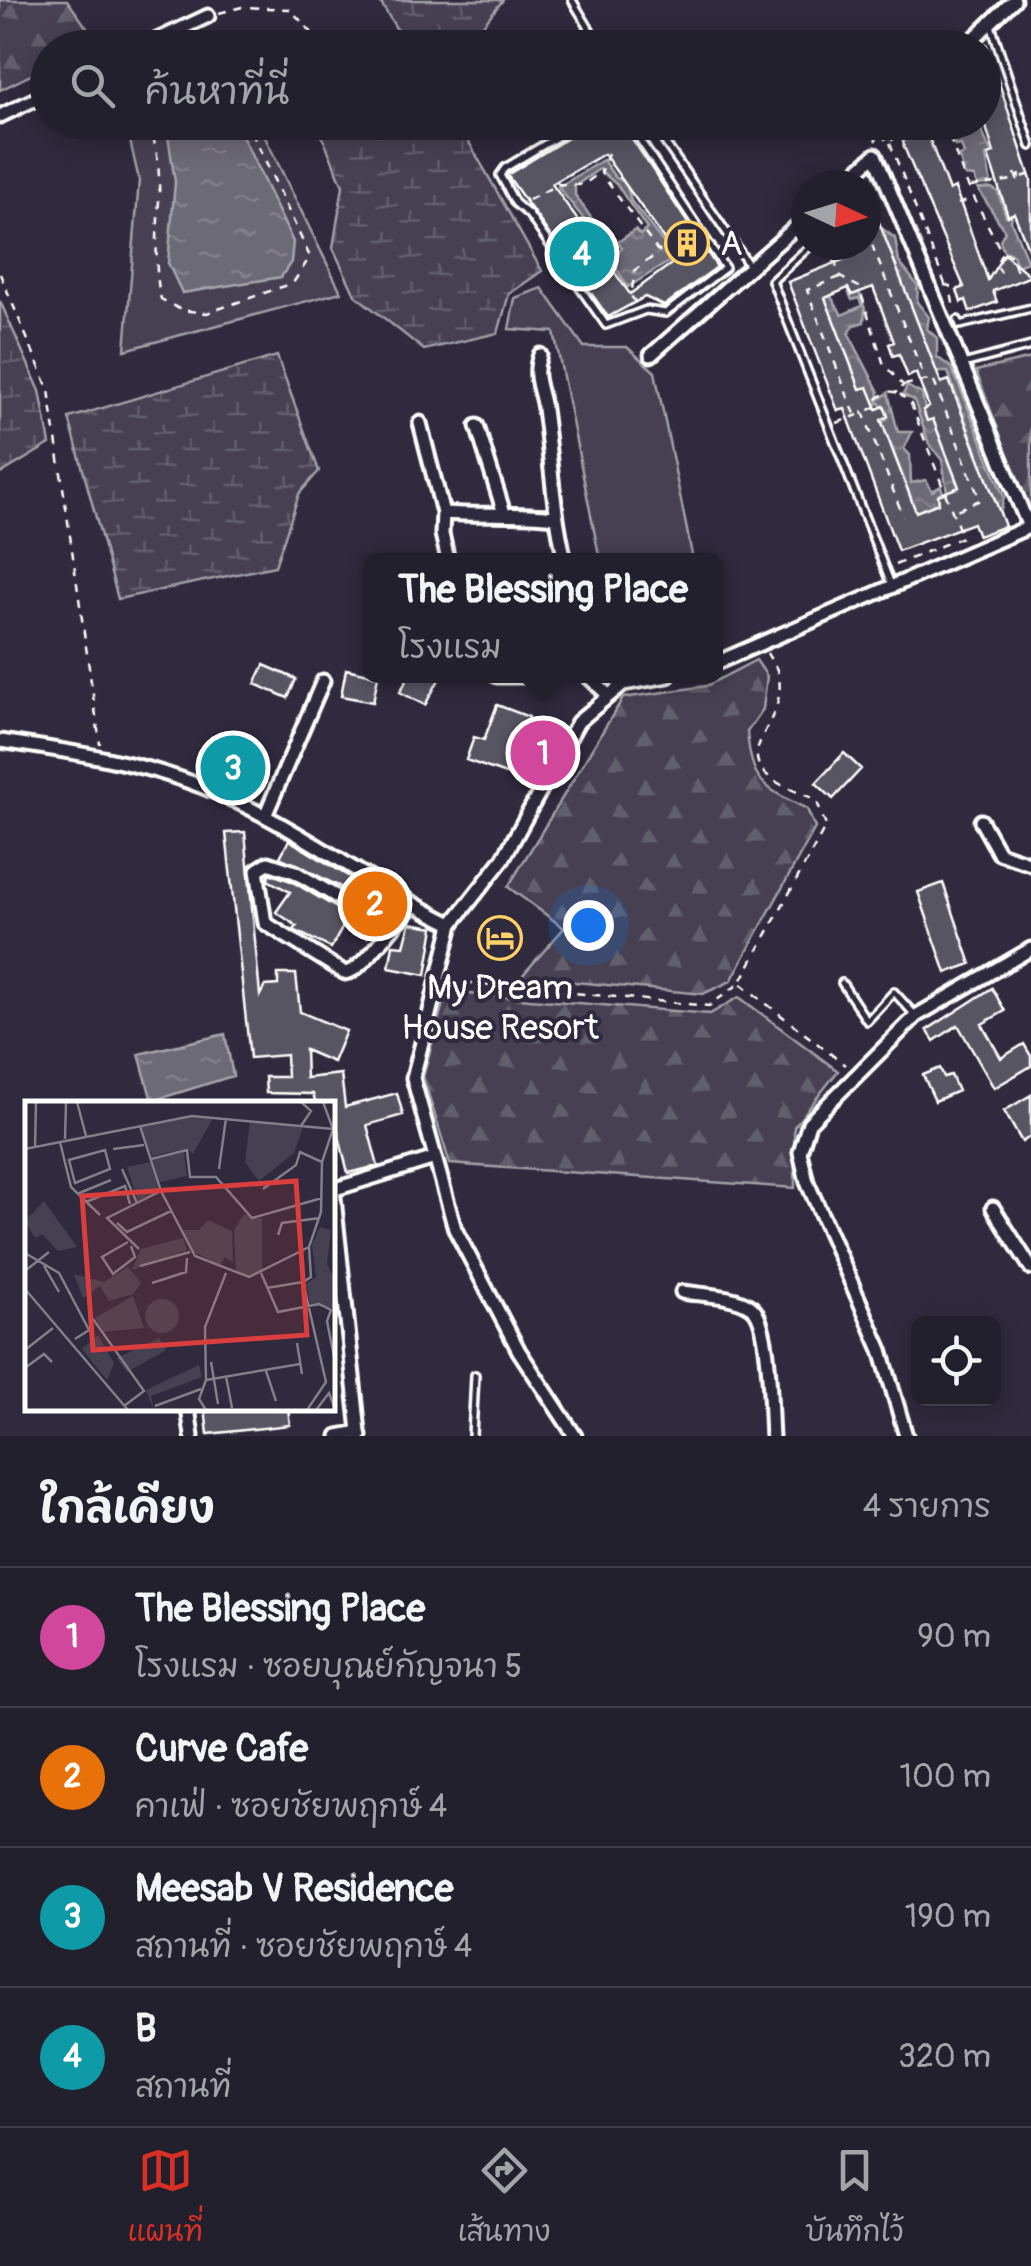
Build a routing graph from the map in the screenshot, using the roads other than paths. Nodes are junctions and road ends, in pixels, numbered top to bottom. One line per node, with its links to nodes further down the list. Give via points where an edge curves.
1 (572, 0): 6 (lane)
2 (1014, 0): 4 (street)
3 (208, 16): 5 (street)
4 (990, 22): 7 (street); 8 (lane)
5 (178, 30)
6 (590, 30)
7 (982, 30)
8 (993, 30)
9 (1001, 55): 15 (lane)
10 (30, 102): 11 (street)
11 (0, 116)
12 (553, 140): 20 (lane, via 501,172 602,323 645,310 666,314)
13 (640, 140): 20 (lane, via 724,262 722,274)
14 (663, 140): 19 (lane)
15 (1031, 146)
16 (858, 170): 23 (street, via 875,155)
17 (791, 231): 19 (street)
18 (796, 260): 36 (lane, via 772,282)
19 (750, 268): 21 (street)
20 (702, 288): 21 (lane)
21 (712, 302): 26 (street)
22 (1031, 308): 23 (lane)
23 (946, 330): 27 (street)
24 (1031, 346): 27 (lane)
25 (540, 355): 32 (street, via 535,378 544,405)
26 (652, 355)
27 (960, 364): 33 (street)
28 (420, 423): 31 (street)
29 (477, 426): 30 (street)
30 (503, 510): 31 (street, via 492,516); 32 (street)
31 (443, 513): 34 (street)
32 (554, 517): 35 (street)
33 (1030, 526): 36 (street)
34 (446, 553)
35 (563, 553)
36 (892, 587): 37 (street)
37 (723, 660)
38 (324, 682): 43 (street)
39 (595, 683): 41 (street)
40 (629, 683): 41 (street)
41 (609, 696): 47 (street, via 578,722 503,860)
42 (0, 741): 43 (street, via 102,756 202,786)
43 (265, 816): 46 (street)
44 (982, 821): 45 (street, via 999,852)
45 (1031, 864)
46 (414, 906): 47 (street); 48 (street)
47 (452, 924): 52 (street, via 413,1078)
48 (389, 928): 48 (street, via 360,968 345,972 265,922 257,870 268,863 295,872)
49 (1031, 949): 51 (street)
50 (842, 984): 51 (lane, via 867,1021 894,992)
51 (916, 1016): 66 (street, via 809,1124 800,1152 807,1182 882,1350)
52 (435, 1158): 53 (street); 64 (street, via 455,1228 519,1351)
53 (335, 1189)
54 (335, 1208): 60 (street)
55 (993, 1208): 56 (street)
56 (1031, 1268)
57 (682, 1292): 65 (street, via 746,1304 757,1313)
58 (476, 1375): 63 (lane)
59 (188, 1411): 61 (street)
60 (360, 1434): 62 (street)
61 (192, 1436)
62 (338, 1436)
63 (472, 1436)
64 (575, 1436)
65 (772, 1436)
66 (906, 1436)

